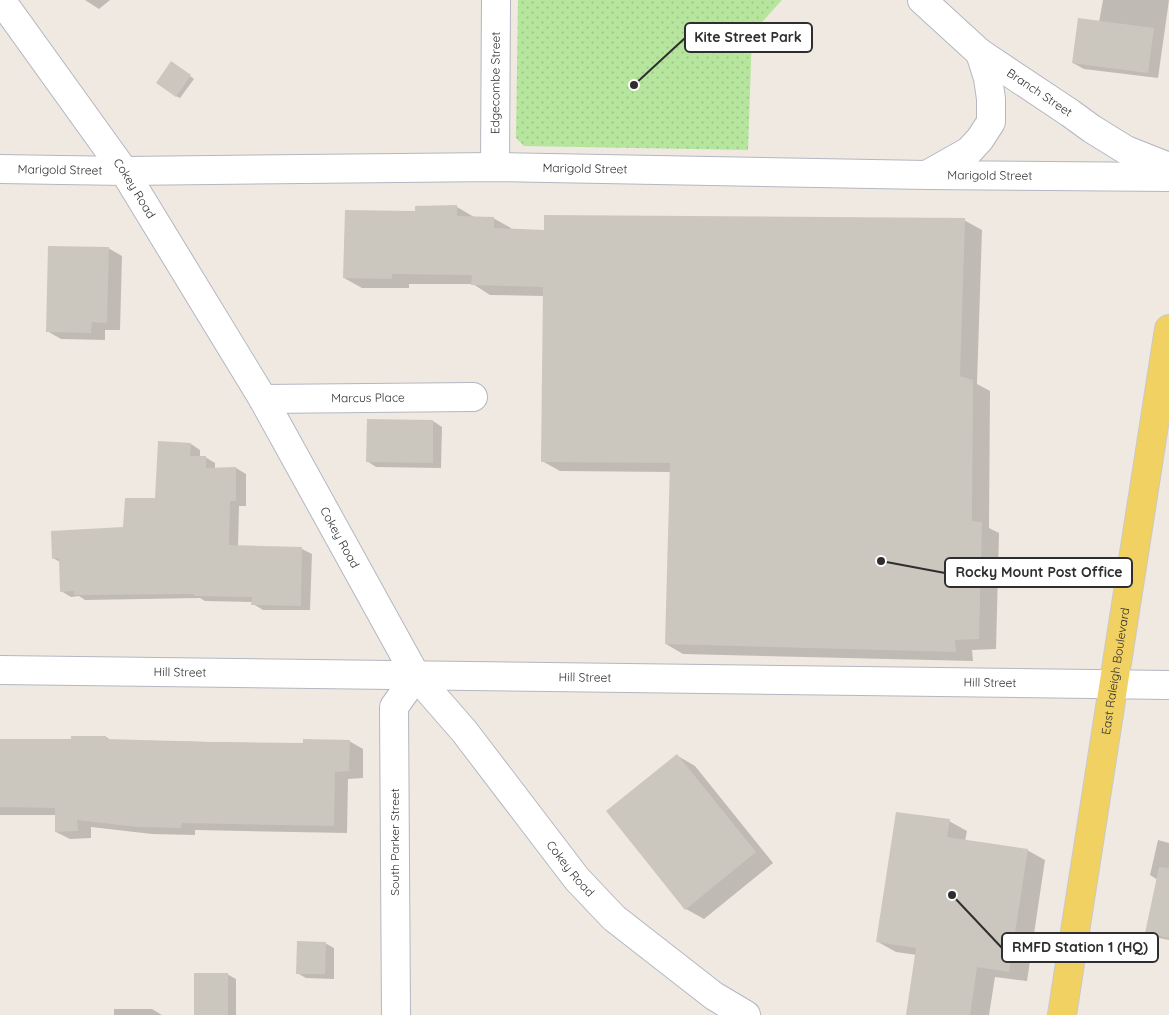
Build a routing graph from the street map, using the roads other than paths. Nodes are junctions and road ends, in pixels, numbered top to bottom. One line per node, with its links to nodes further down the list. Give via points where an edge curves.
1 (1, 0): 8 (street, Cokey Road)
2 (496, 0): 5 (street, Edgecombe Street)
3 (922, 0): 4 (street, Branch Street)
4 (980, 54): 6 (street, Branch Street, via 1092,130 1126,150); 9 (street, via 988,78 991,122 969,151)
5 (495, 167): 8 (street, Marigold Street); 9 (street, Marigold Street)
6 (1169, 167)
7 (0, 169): 8 (street, Marigold Street)
8 (124, 171): 13 (street, Cokey Road)
9 (927, 175): 10 (street, Marigold Street)
10 (1169, 177)
11 (1169, 329): 16 (main road, East Raleigh Boulevard)
12 (473, 397): 13 (street, Marcus Place)
13 (263, 399): 15 (street, Cokey Road)
14 (0, 670): 15 (street, Hill Street)
15 (416, 676): 16 (street, Hill Street); 18 (street, South Parker Street, via 394,707); 19 (street, Cokey Road, via 464,731 577,879 614,918 714,996)
16 (1112, 685): 17 (street, Hill Street); 20 (main road, East Raleigh Boulevard)
17 (1169, 685)
18 (396, 1015)
19 (746, 1015)
20 (1062, 1015)

